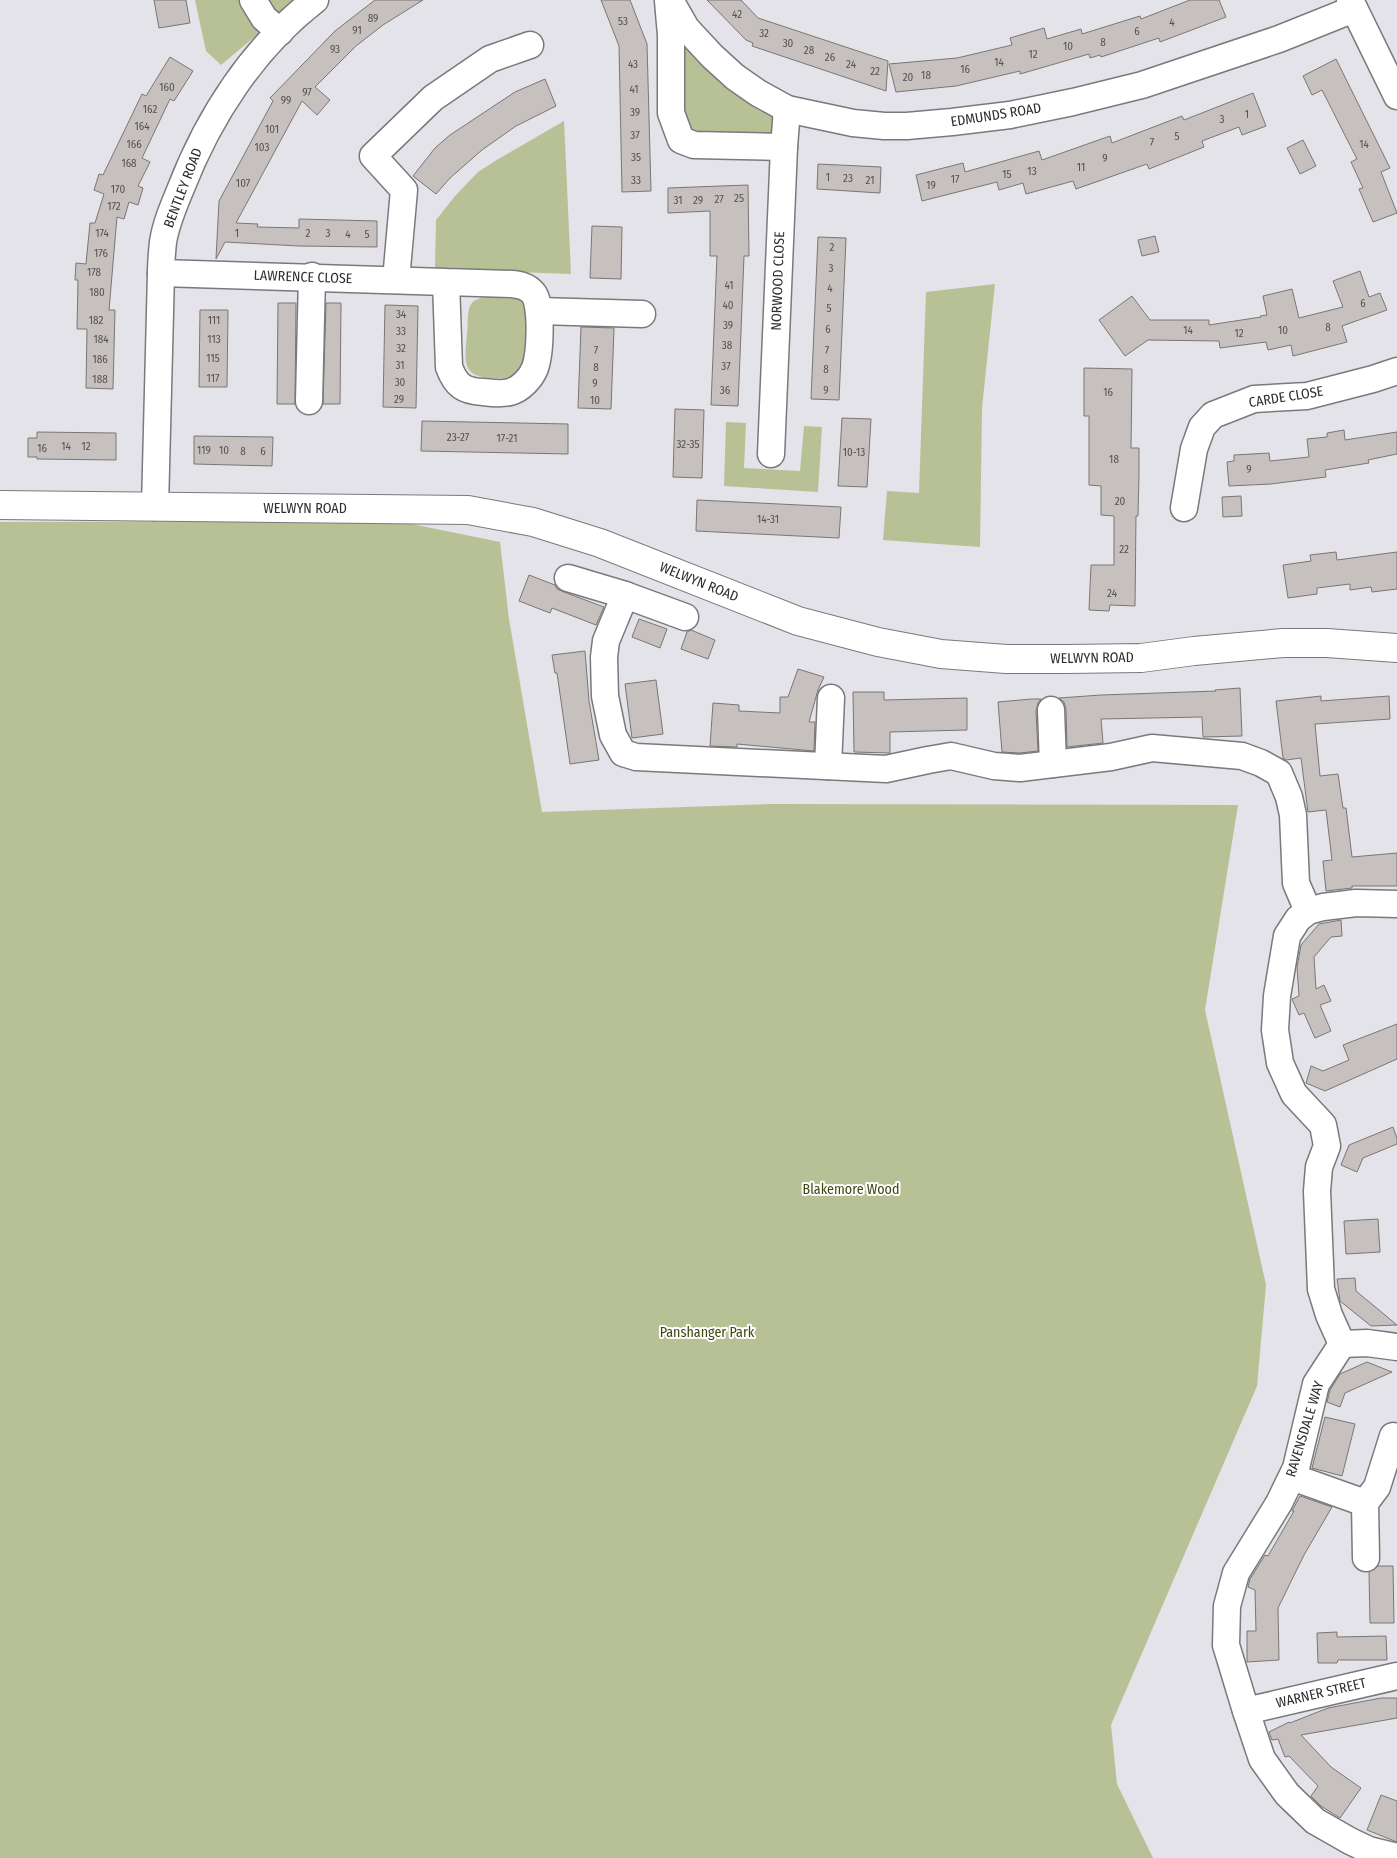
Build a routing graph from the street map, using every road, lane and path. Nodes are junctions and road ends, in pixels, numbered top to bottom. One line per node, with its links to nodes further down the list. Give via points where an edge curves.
1 (253, 0): 5 (street, via 264,18)
2 (314, 0): 5 (street, BENTLEY ROAD)
3 (669, 0): 8 (street, EDMUNDS ROAD, via 686,28 729,72); 9 (street, via 671,113 681,140 694,145)
4 (1352, 5): 7 (street); 8 (street, EDMUNDS ROAD, via 1279,39 1142,85 1010,115 884,126)
5 (280, 32): 10 (street, BENTLEY ROAD, via 239,79 202,140 171,214 163,241)
6 (530, 45): 12 (street, via 490,59 433,98 373,156 404,190)
7 (1397, 96)
8 (787, 109): 9 (street, NORWOOD CLOSE)
9 (784, 147): 18 (street, NORWOOD CLOSE)
10 (160, 273): 11 (street, LAWRENCE CLOSE); 20 (street, BENTLEY ROAD)
11 (312, 276): 12 (street, LAWRENCE CLOSE); 17 (street)
12 (396, 280): 13 (street, LAWRENCE CLOSE)
13 (446, 282): 14 (street, LAWRENCE CLOSE, via 525,286 533,293); 14 (street, LAWRENCE CLOSE, via 449,367 460,386 469,391 510,392 530,377 536,367)
14 (539, 311): 15 (street)
15 (642, 314)
16 (1397, 371): 21 (street, CARDE CLOSE, via 1307,396 1254,400 1213,415 1202,428 1194,449)
17 (309, 401)
18 (771, 454)
19 (0, 504): 20 (main road, WELWYN ROAD)
20 (155, 507): 25 (main road, WELWYN ROAD, via 458,510 496,515 533,522 600,543 798,620 878,642 941,654 1067,659 1141,658 1283,644 1327,643)
21 (1184, 508)
22 (568, 578): 23 (street)
23 (625, 595): 24 (street); 29 (street, via 606,641 604,657 605,696 613,735 623,753)
24 (685, 617)
25 (1397, 648)
26 (831, 698): 29 (street)
27 (1051, 710): 28 (street)
28 (1053, 764): 29 (street, via 1020,768 994,766 951,756 886,770); 31 (street, via 1152,748 1242,756 1279,773 1294,815 1296,883)
29 (828, 766)
30 (1397, 904): 31 (street, via 1356,903)
31 (1308, 911): 32 (street, via 1298,919 1287,936 1275,1030 1280,1063 1294,1094 1323,1125 1327,1146 1317,1191 1321,1289)
32 (1342, 1344): 33 (street); 35 (street, RAVENSDALE WAY, via 1316,1384)
33 (1397, 1347)
34 (1393, 1436): 36 (street, via 1377,1486)
35 (1292, 1477): 36 (street); 39 (street, RAVENSDALE WAY, via 1236,1573 1227,1606 1226,1644)
36 (1365, 1503): 37 (street)
37 (1366, 1558)
38 (1397, 1676): 39 (street, WARNER STREET)
39 (1246, 1710): 40 (street, RAVENSDALE WAY, via 1262,1758 1287,1794 1315,1821 1369,1850)
40 (1397, 1857)

